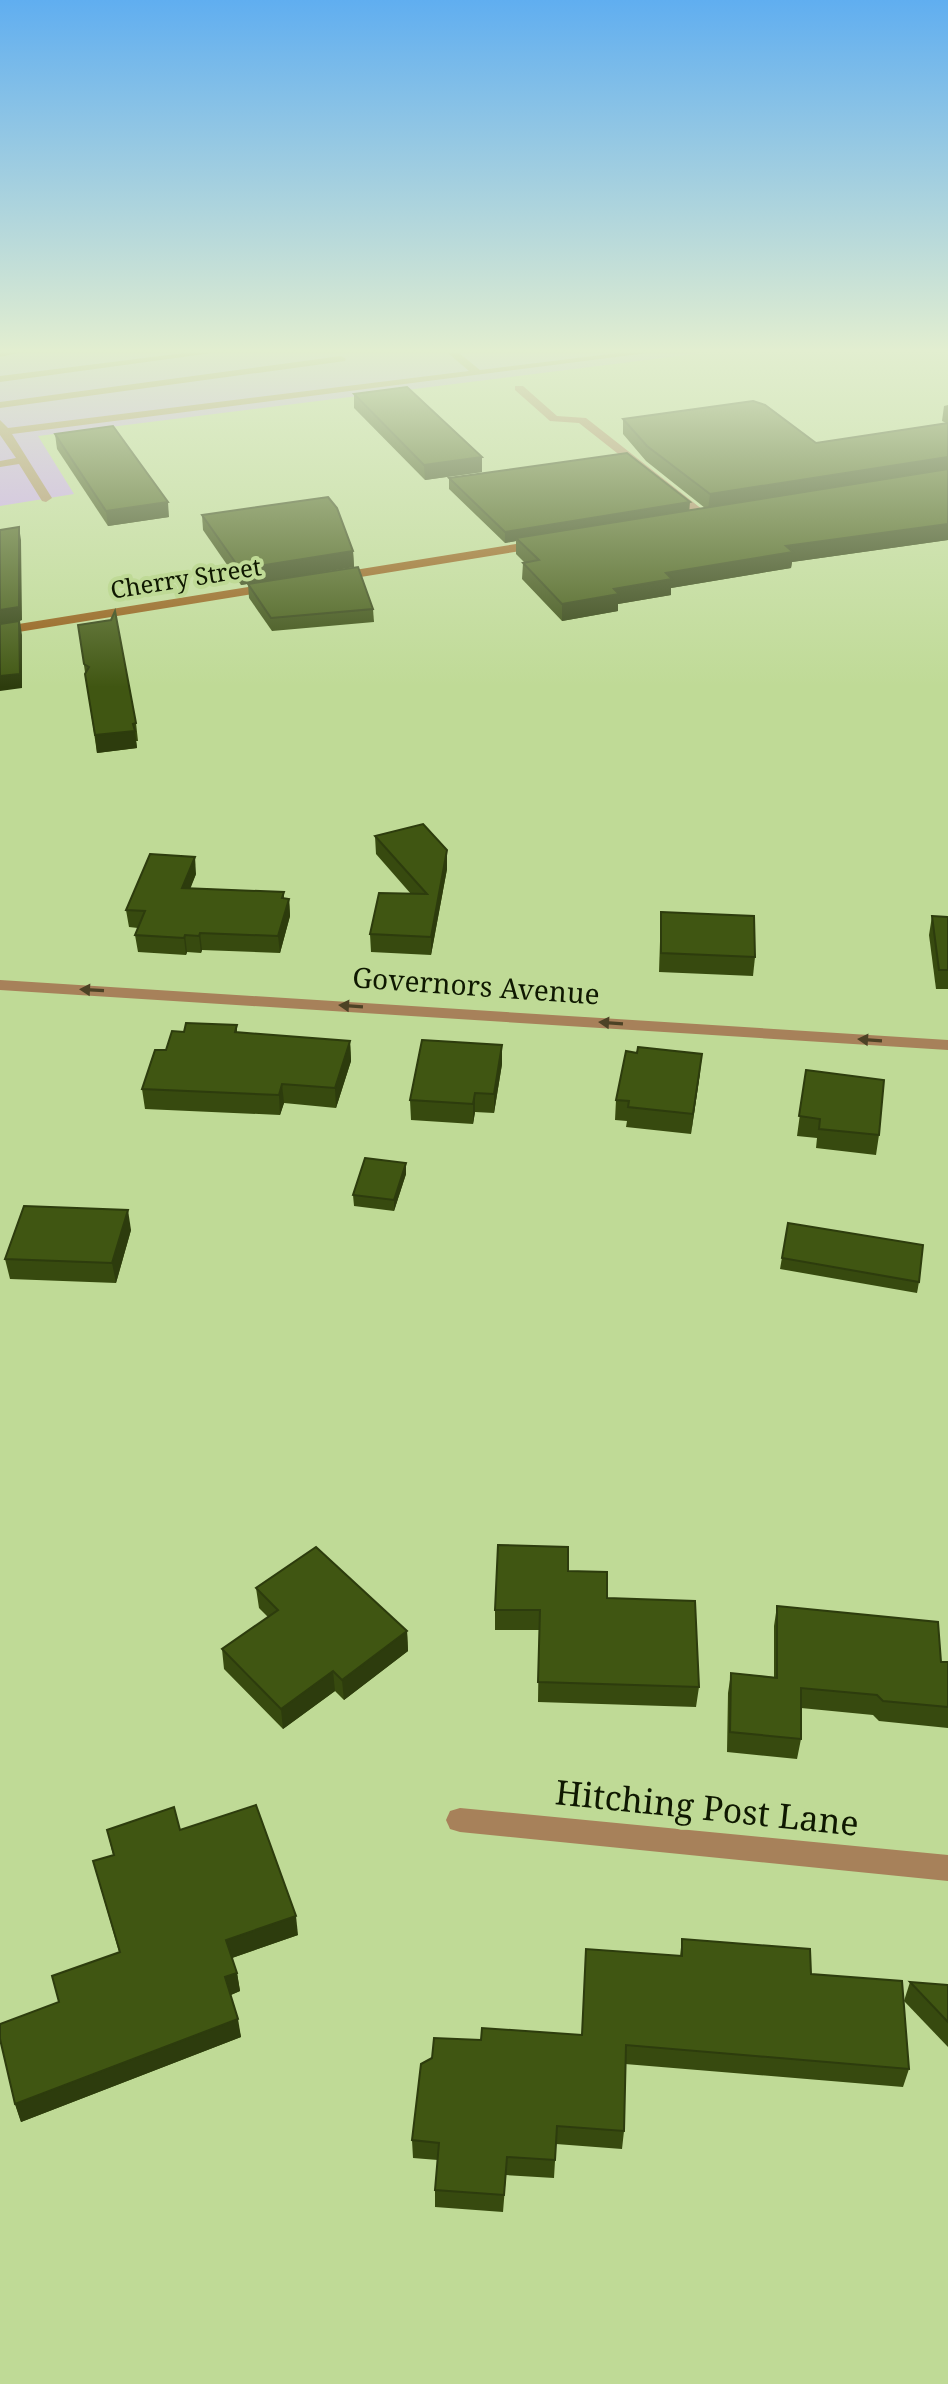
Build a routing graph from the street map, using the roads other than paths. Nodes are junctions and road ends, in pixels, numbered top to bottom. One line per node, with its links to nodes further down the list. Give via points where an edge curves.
1 (26, 464): 3 (street)
2 (635, 464): 5 (street)
3 (46, 498)
4 (721, 515): 5 (main road)
5 (699, 518)
6 (551, 542): 7 (main road)
7 (325, 579)
8 (281, 586): 9 (main road, Cherry Street)
9 (0, 631)
10 (0, 985): 11 (street, Governors Avenue, one-way to 10)
11 (948, 1045)
12 (460, 1820): 13 (street, Hitching Post Lane)
13 (948, 1868)

